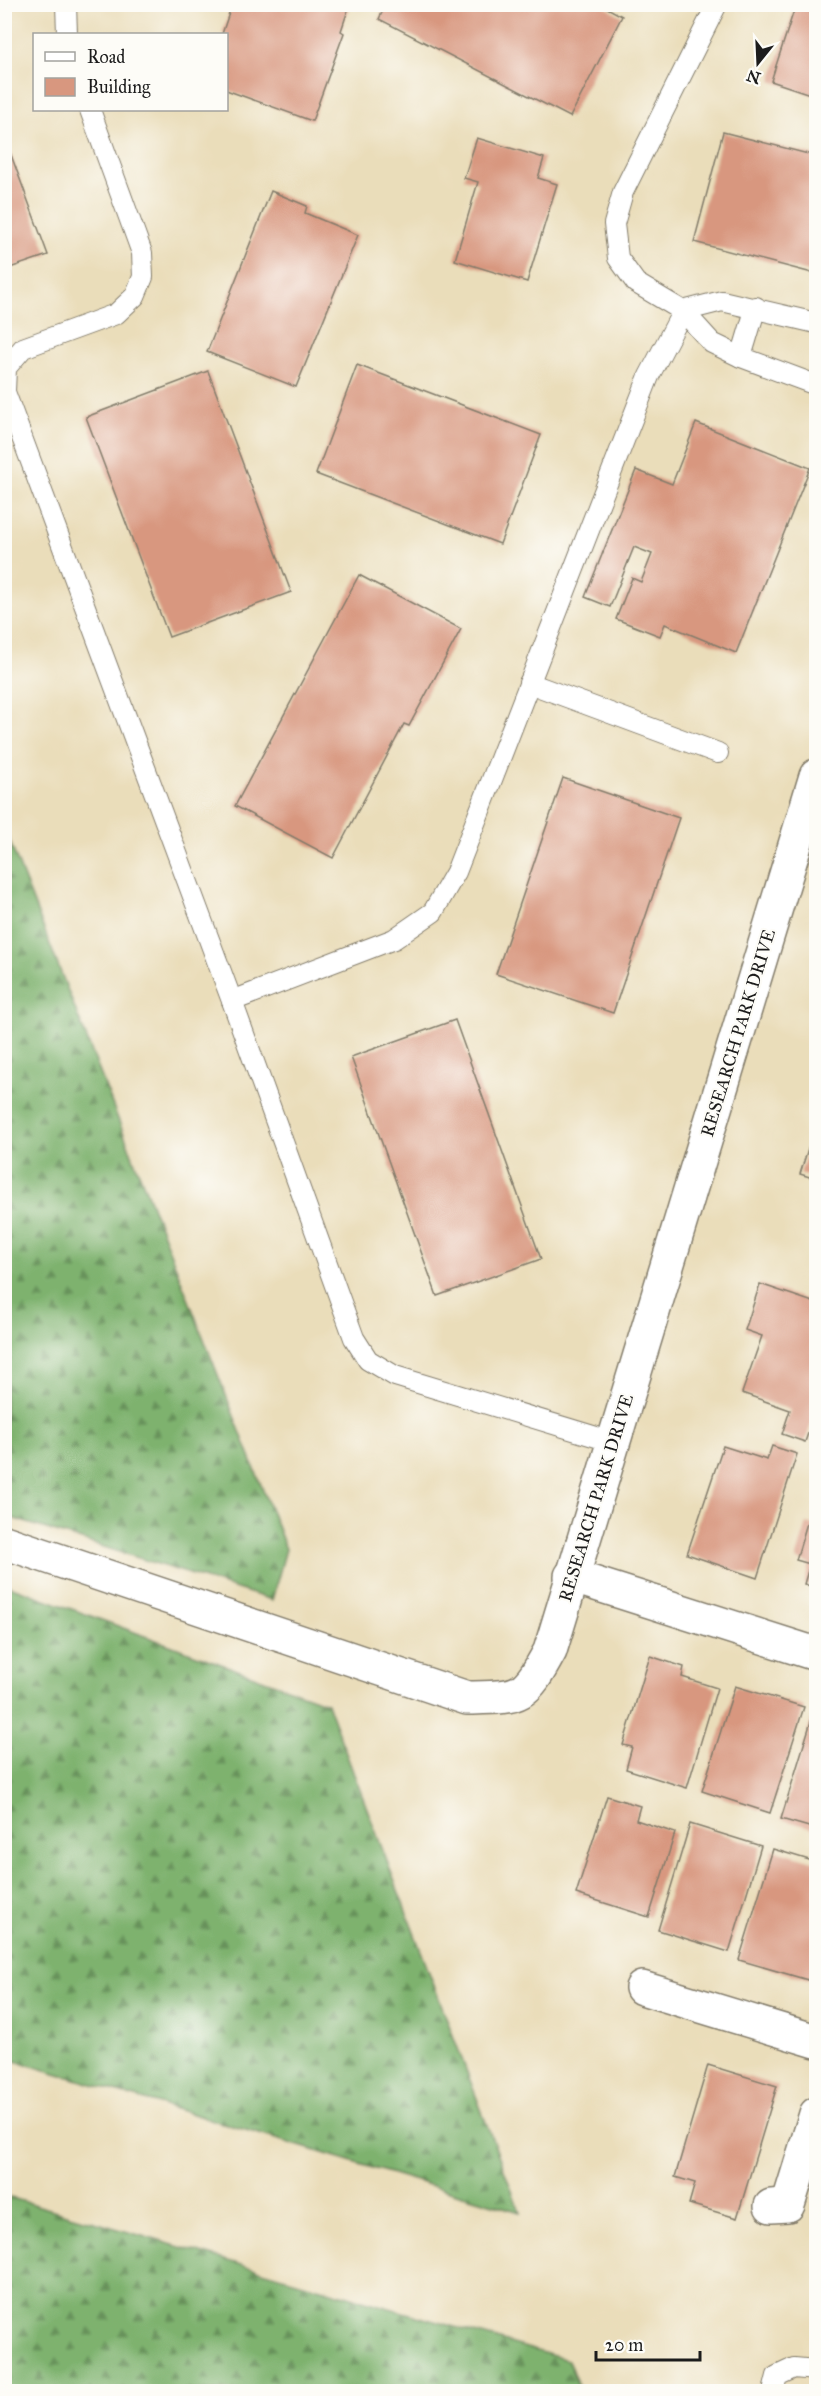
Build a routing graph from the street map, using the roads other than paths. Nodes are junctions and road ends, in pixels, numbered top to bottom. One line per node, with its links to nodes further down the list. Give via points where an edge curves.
1 (66, 4): 3 (lane)
2 (717, 4): 6 (lane, via 623,192 614,224 618,258 636,283)
3 (67, 33)
4 (90, 111): 13 (lane, via 142,253 143,277 135,296 116,314 23,348 6,368 5,392)
5 (756, 307): 6 (lane, via 722,301); 7 (lane); 8 (lane)
6 (683, 311): 8 (lane, via 712,343); 10 (lane, via 649,376)
7 (816, 322)
8 (741, 357): 9 (lane)
9 (816, 385)
10 (529, 682): 11 (lane); 13 (lane, via 456,872 434,912 394,939)
11 (717, 753)
12 (816, 776): 14 (street, RESEARCH PARK DRIVE)
13 (232, 1001): 14 (lane, via 354,1338 368,1360 395,1376)
14 (614, 1442): 16 (street, RESEARCH PARK DRIVE)
15 (4, 1542): 16 (street, RESEARCH PARK DRIVE, via 467,1698 510,1697 532,1684 550,1651)
16 (571, 1576): 17 (street)
17 (816, 1654)
18 (642, 1988): 19 (street)
19 (816, 2041)
20 (816, 2114): 21 (street, via 788,2205)
21 (771, 2206)
22 (816, 2370): 23 (lane, via 794,2368 777,2376)
23 (773, 2391)

